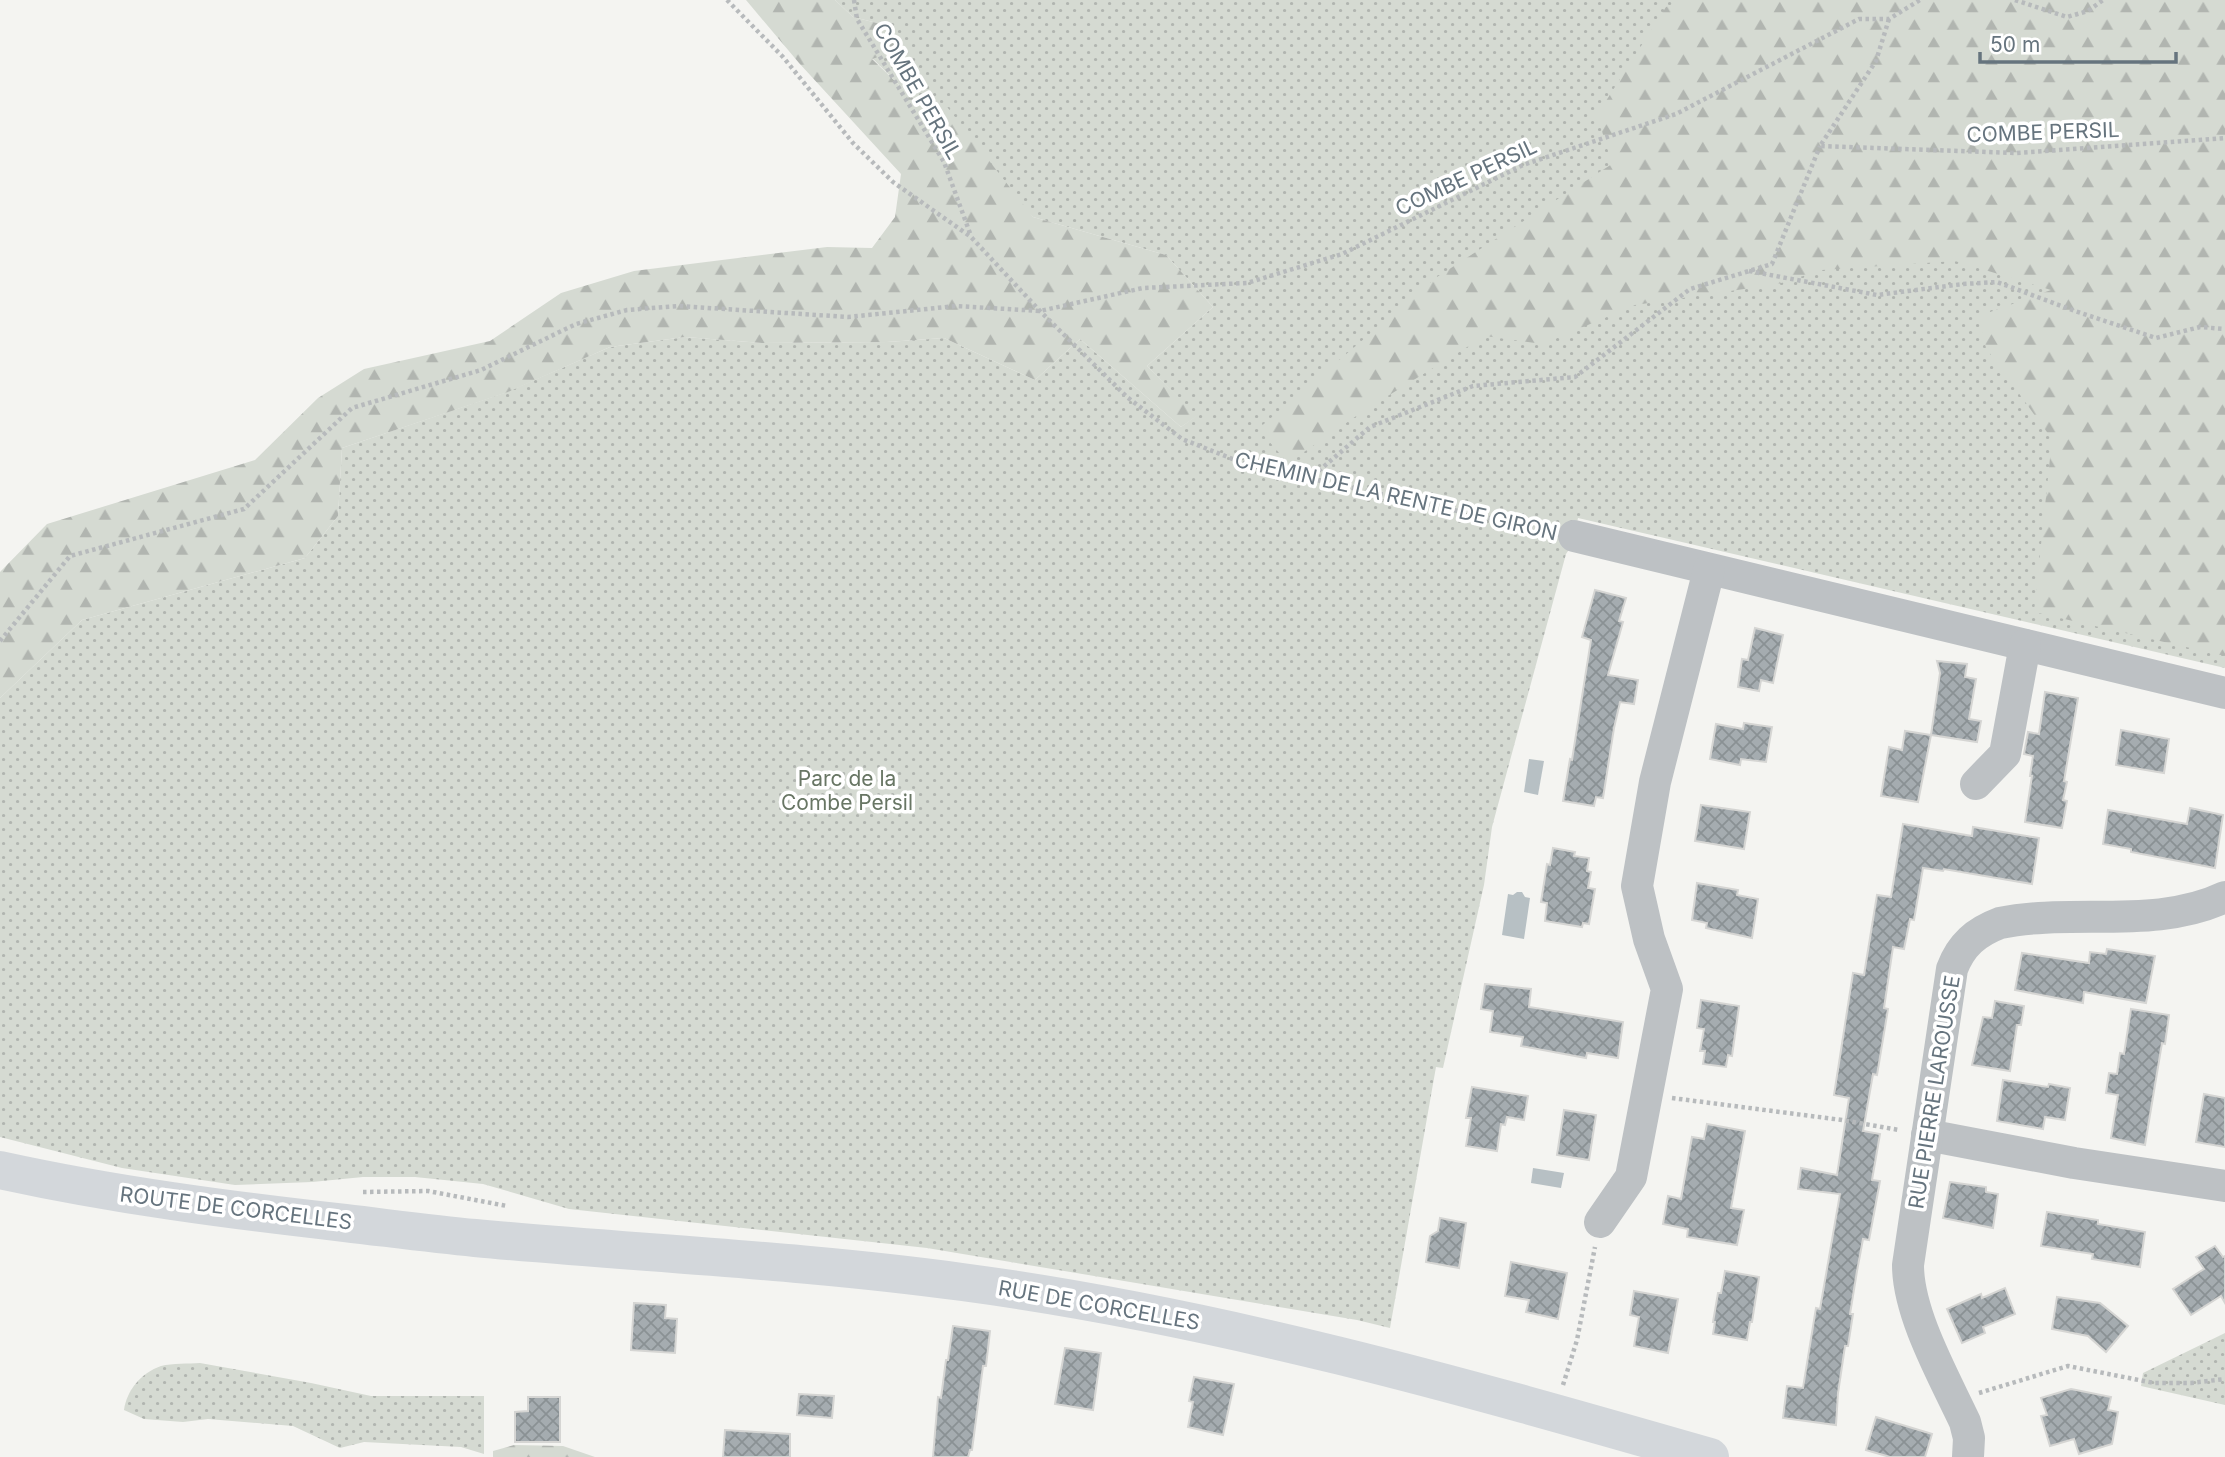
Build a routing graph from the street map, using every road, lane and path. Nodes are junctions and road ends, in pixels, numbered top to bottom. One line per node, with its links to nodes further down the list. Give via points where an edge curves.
1 (727, 0): 9 (path, CHEMIN DE LA RENTE DE GIRON, via 892,182)
2 (854, 0): 9 (path, COMBE PERSIL, via 857,19 944,162)
3 (1920, 0): 6 (path, COMBE PERSIL)
4 (2015, 0): 5 (path, via 2067,17 2088,11)
5 (2103, 0)
6 (1889, 19): 8 (path, via 1876,61); 11 (path, COMBE PERSIL, via 1859,19 1676,114 1522,165 1342,254 1247,283 1143,288)
7 (2225, 138): 8 (path, COMBE PERSIL, via 2017,153)
8 (1820, 146): 10 (path, via 1772,264)
9 (971, 237): 11 (path, CHEMIN DE LA RENTE DE GIRON)
10 (1748, 271): 12 (path, via 1877,295 1997,282 2156,338 2200,327); 13 (path, via 1690,289 1575,377 1472,386 1370,427)
11 (1040, 311): 13 (path, CHEMIN DE LA RENTE DE GIRON, via 1127,397 1182,439 1248,465); 16 (path, COMBE PERSIL, via 956,306 848,317 678,306 627,310 576,324 481,370 352,408 244,509 71,556)
12 (2225, 329)
13 (1308, 480): 14 (path, CHEMIN DE LA RENTE DE GIRON)
14 (1574, 536): 15 (street, CHEMIN DE LA RENTE DE GIRON)
15 (1709, 570): 17 (street, CHEMIN DE LA RENTE DE GIRON); 21 (street, via 1655,782 1637,886 1667,989)
16 (0, 641)
17 (2025, 645): 18 (street, CHEMIN DE LA RENTE DE GIRON); 19 (street, via 2005,754)
18 (2225, 693)
19 (1976, 785)
20 (2225, 898): 22 (street, RUE PIERRE LAROUSSE, via 2173,913 2010,921 1976,935 1965,944 1952,969)
21 (1647, 1094): 22 (path); 25 (street, via 1631,1177)
22 (1927, 1135): 24 (street); 28 (street, RUE PIERRE LAROUSSE, via 1908,1277 1913,1305)
23 (0, 1170): 26 (main road, ROUTE DE CORCELLES, via 204,1207)
24 (2225, 1185)
25 (1600, 1222): 29 (path, via 1577,1340)
26 (473, 1238): 29 (main road, RUE DE CORCELLES, via 968,1283 1245,1332)
27 (2225, 1379): 28 (path, via 2154,1382 2068,1366)
28 (1954, 1400): 31 (street, RUE PIERRE LAROUSSE, via 1969,1438)
29 (1555, 1412): 30 (main road, RUE DE CORCELLES)
30 (1710, 1457)
31 (1968, 1457)

